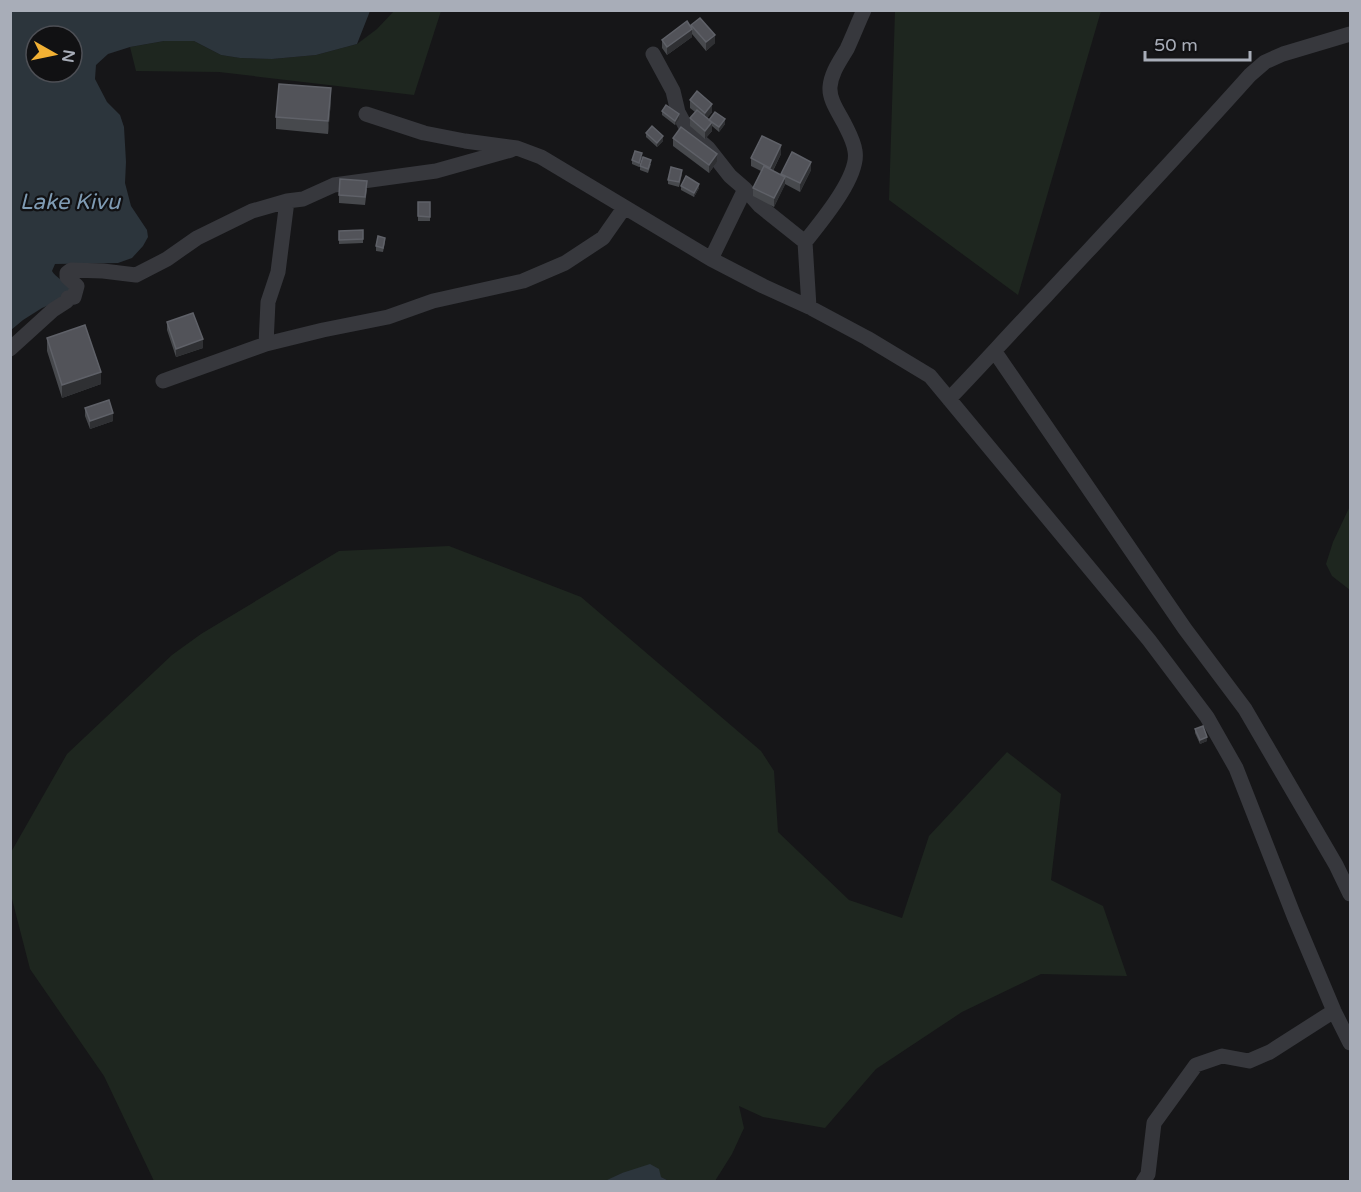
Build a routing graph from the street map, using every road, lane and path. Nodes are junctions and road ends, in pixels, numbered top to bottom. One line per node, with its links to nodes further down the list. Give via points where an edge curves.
1 (864, 10): 9 (street, via 830,86 830,97 856,152 855,167)
2 (1350, 34): 14 (street, via 1283,54 1250,75)
3 (653, 54): 6 (street, via 688,130)
4 (366, 114): 5 (street, via 424,133)
5 (517, 148): 7 (street, via 436,171 334,185 303,199); 8 (street, via 541,157)
6 (745, 189): 9 (street); 10 (street)
7 (288, 201): 12 (street, via 278,272 268,302); 13 (street, via 252,212 197,238 136,274 69,271 67,277 77,286 74,297 53,310)
8 (624, 207): 10 (street); 12 (street, via 603,238 565,263 523,281)
9 (805, 243): 11 (street)
10 (711, 259): 11 (street)
11 (809, 307): 16 (street, via 930,376)
12 (266, 344): 15 (street)
13 (10, 349)
14 (995, 352): 16 (street); 17 (street, via 1185,629 1245,709)
15 (163, 381)
16 (949, 399): 18 (street, via 1149,640 1207,717 1236,768)
17 (1350, 894)
18 (1334, 1011): 19 (street); 20 (street, via 1249,1061 1222,1056 1196,1065 1154,1123 1148,1174)
19 (1350, 1043)
20 (1143, 1182)

